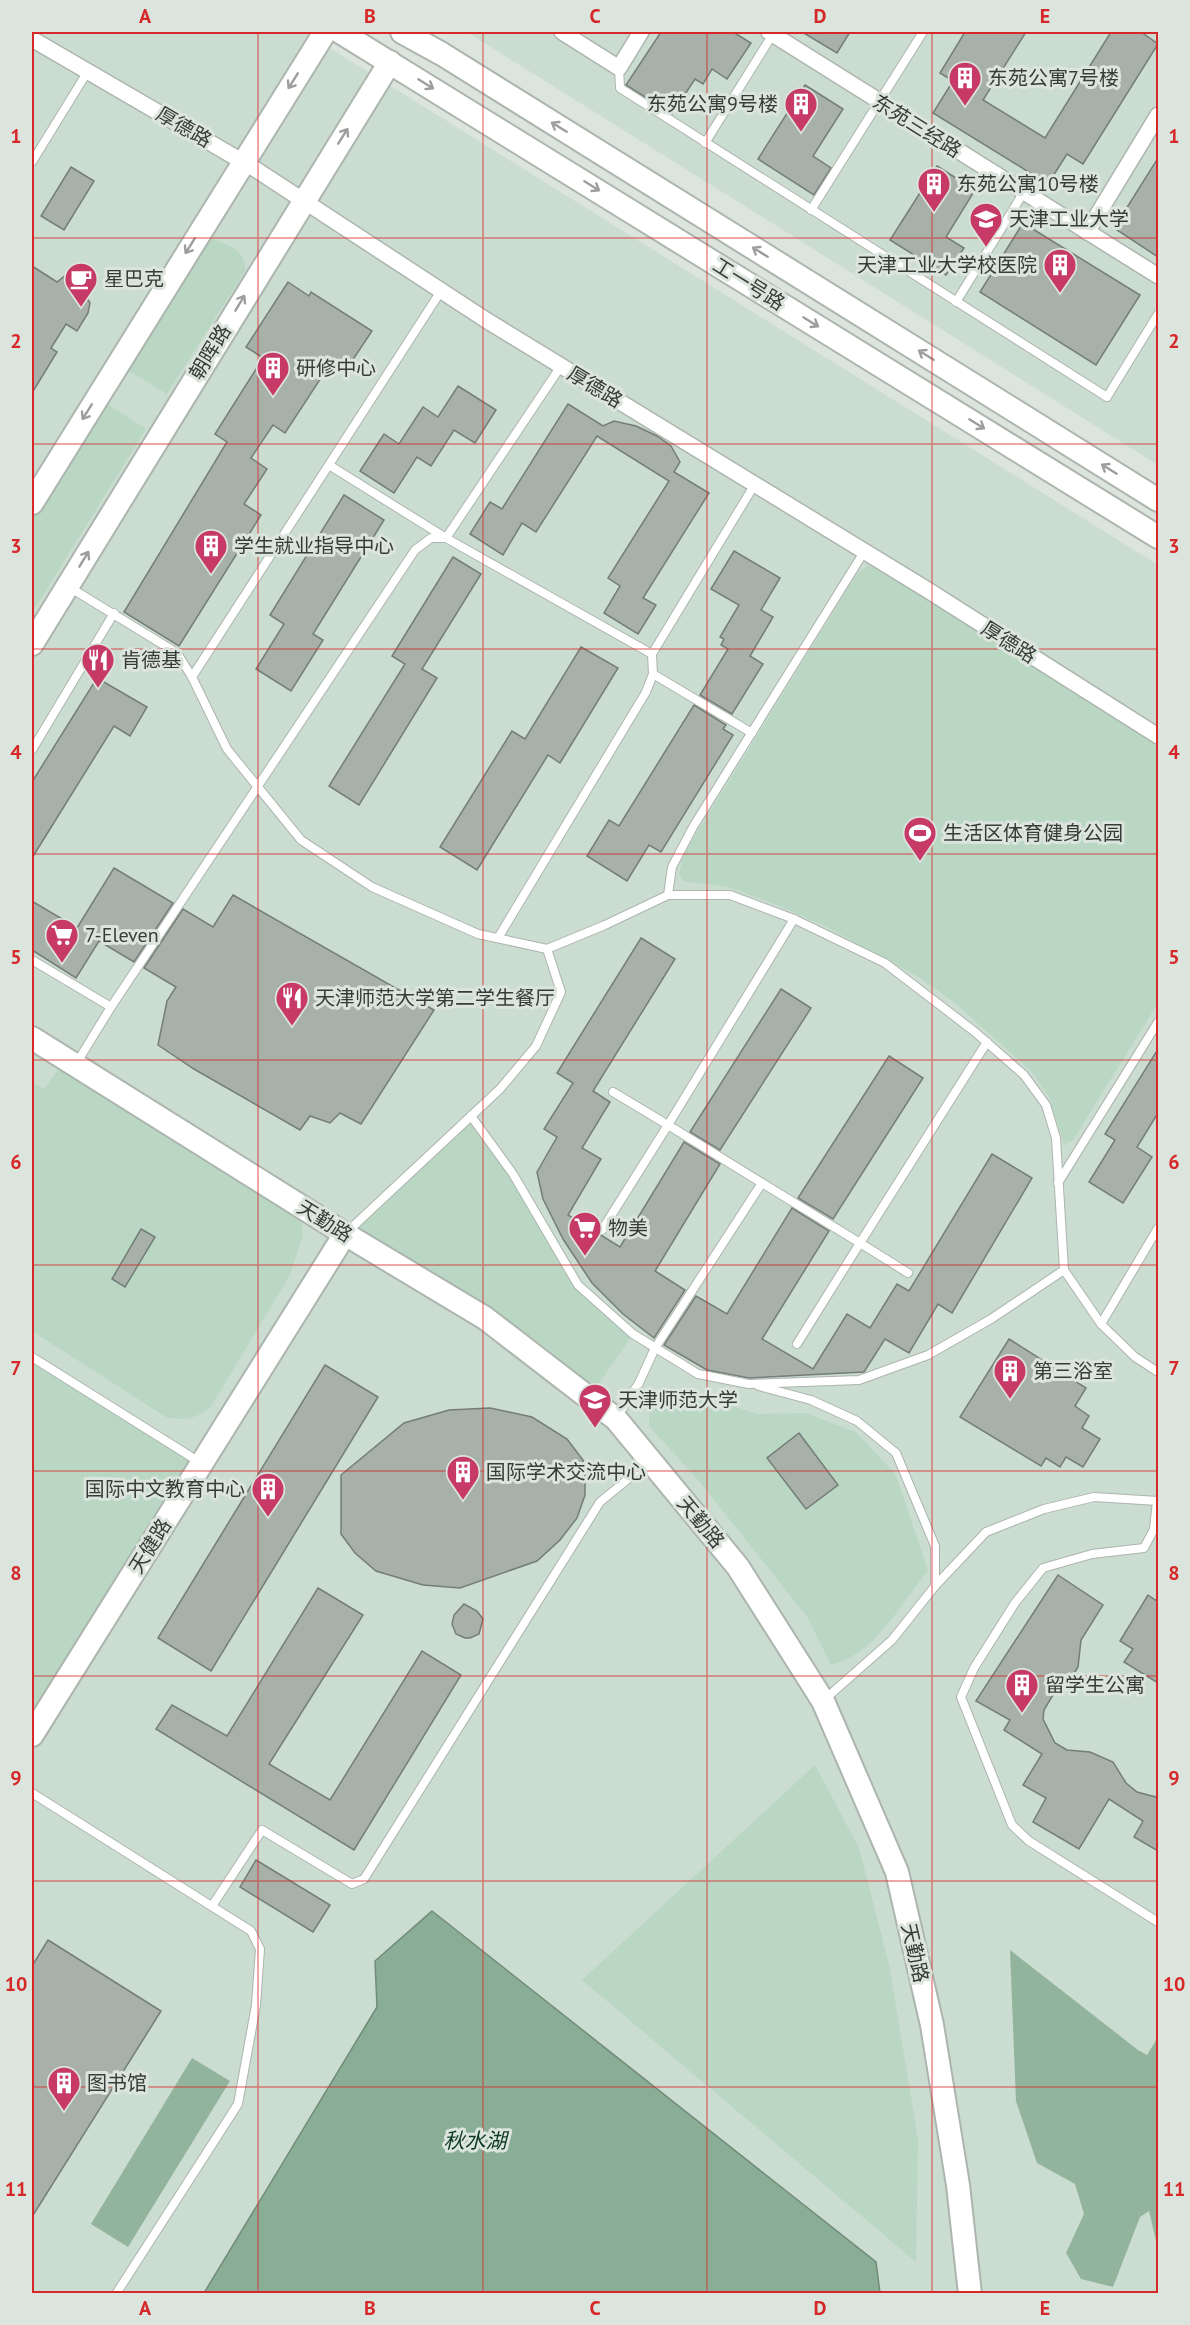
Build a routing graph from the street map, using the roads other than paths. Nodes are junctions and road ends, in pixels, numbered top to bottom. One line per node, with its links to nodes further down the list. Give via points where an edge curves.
1 (325, 32): 15 (street, one-way to 15)
2 (340, 32): 9 (street, 工一号路)
3 (402, 32): 28 (street, 工一号路, one-way to 3)
4 (562, 32): 10 (street)
5 (641, 32): 10 (street)
6 (922, 32): 12 (lane)
7 (771, 33): 12 (street, 东苑三经路); 14 (lane)
8 (32, 39): 11 (street, 厚德路)
9 (390, 62): 18 (street, 朝晖路, one-way to 9); 30 (street, 工一号路, one-way to 30)
10 (619, 68): 14 (lane, via 620,88)
11 (88, 71): 15 (street, 厚德路); 16 (lane)
12 (878, 102): 17 (street, 东苑三经路); 19 (lane)
13 (1158, 115): 20 (street)
14 (705, 143): 19 (lane)
15 (242, 161): 18 (street, 厚德路); 29 (street, one-way to 29)
16 (32, 162)
17 (1024, 192): 20 (street, 东苑三经路); 23 (lane)
18 (303, 199): 22 (street, 厚德路); 33 (street, 朝晖路, one-way to 18)
19 (811, 210): 23 (lane)
20 (1087, 232): 21 (street, 东苑三经路)
21 (1158, 276)
22 (441, 291): 25 (street, 厚德路); 26 (lane)
23 (956, 302): 24 (lane, via 1107,397)
24 (1158, 314)
25 (561, 366): 27 (street, 厚德路); 31 (lane)
26 (329, 465): 31 (lane); 38 (lane)
27 (755, 484): 32 (street, 厚德路); 36 (lane)
28 (1158, 500)
29 (32, 502)
30 (1158, 537)
31 (446, 538): 36 (lane); 42 (lane, via 431,538 416,550)
32 (864, 552): 39 (lane); 40 (street, 厚德路)
33 (68, 586): 34 (lane); 35 (street, 朝晖路)
34 (114, 613): 38 (lane, via 177,654); 41 (lane)
35 (32, 644)
36 (652, 654): 37 (lane)
37 (652, 674): 39 (lane); 45 (lane, via 646,692)
38 (192, 677): 42 (lane, via 227,749)
39 (752, 733): 43 (lane, via 672,867)
40 (1158, 736)
41 (32, 750)
42 (257, 787): 45 (lane, via 301,840 372,887 478,934); 48 (lane)
43 (668, 895): 44 (lane, via 730,895); 46 (lane)
44 (794, 919): 51 (lane, via 885,963); 55 (lane)
45 (498, 938): 46 (lane)
46 (547, 949): 54 (lane, via 561,992 536,1046)
47 (32, 960): 48 (lane)
48 (111, 1007): 52 (lane)
49 (1158, 1022): 57 (lane)
50 (32, 1038): 52 (street, 天勤路)
51 (987, 1042): 57 (lane, via 1024,1075 1046,1105 1056,1138); 61 (lane)
52 (75, 1065): 60 (street, 天勤路)
53 (613, 1092): 55 (lane)
54 (471, 1116): 60 (lane); 66 (lane, via 513,1174 578,1285 633,1335)
55 (668, 1125): 56 (lane); 59 (lane)
56 (762, 1184): 61 (lane); 66 (lane)
57 (1057, 1184): 62 (lane)
58 (1158, 1228): 64 (lane)
59 (602, 1230)
60 (345, 1234): 70 (street, 天勤路, via 485,1318); 72 (street, 天健路)
61 (860, 1243): 63 (lane); 65 (lane)
62 (1064, 1269): 64 (lane); 69 (lane, via 991,1319 928,1354 859,1380)
63 (908, 1273)
64 (1101, 1324): 68 (lane, via 1135,1357)
65 (797, 1344)
66 (655, 1348): 69 (lane, via 698,1374); 70 (lane)
67 (32, 1357): 72 (lane)
68 (1158, 1372)
69 (749, 1384): 74 (lane, via 811,1400 858,1421 896,1453 935,1546)
70 (616, 1419): 71 (street, 天勤路)
71 (650, 1461): 75 (street, 天勤路, via 738,1567); 78 (lane, via 600,1502 364,1879 352,1884 262,1830)
72 (201, 1463): 76 (street, 天健路)
73 (1158, 1501): 74 (lane, via 1094,1497 1044,1509 986,1532); 79 (lane, via 1154,1529 1144,1548 1092,1554 1043,1569 1015,1603 974,1668 961,1697 1012,1825 1029,1841)
74 (935, 1586): 75 (lane, via 892,1640)
75 (823, 1701): 81 (street, 天勤路, via 897,1872 932,2025 958,2185)
76 (32, 1735)
77 (32, 1793): 78 (lane)
78 (212, 1906): 80 (lane, via 251,1931 260,1949 256,2005 238,2104)
79 (1158, 1922)
80 (116, 2294)
81 (970, 2294)

